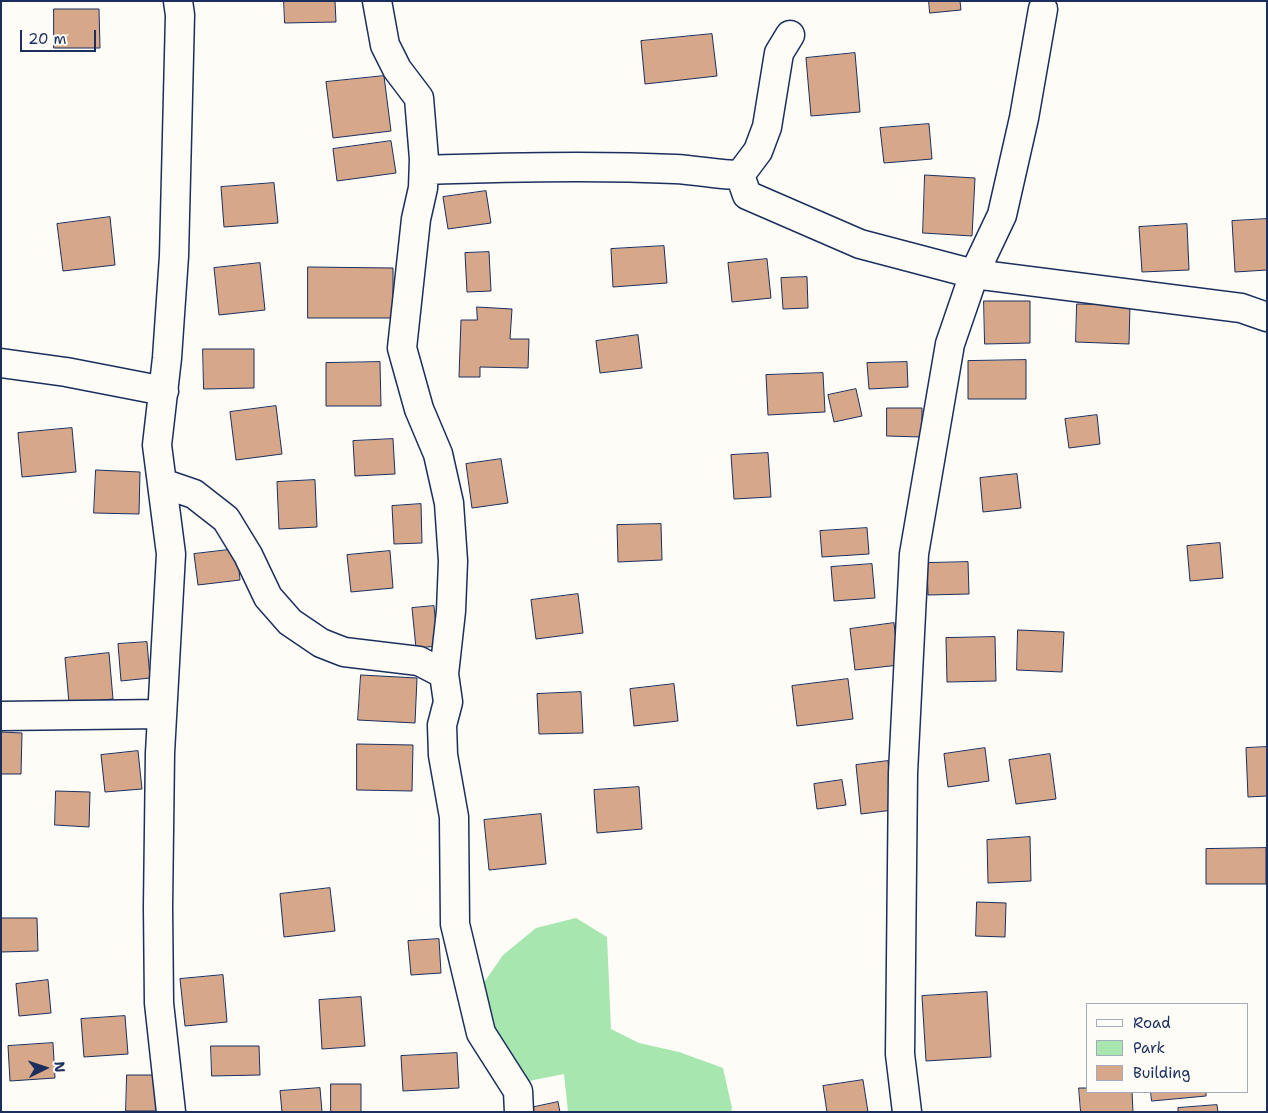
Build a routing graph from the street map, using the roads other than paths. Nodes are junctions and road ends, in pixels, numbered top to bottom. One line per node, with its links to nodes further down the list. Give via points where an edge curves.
1 (178, 1): 10 (street, via 174,256)
2 (377, 1): 5 (street, via 385,45 419,98)
3 (1043, 9): 7 (street, via 1024,118 1002,215)
4 (790, 35): 6 (street, via 779,53 767,127 758,151)
5 (424, 170): 6 (street, via 592,167 678,169); 12 (street, via 402,348 420,409 438,454 449,503 452,611)
6 (740, 175): 7 (street, via 747,196 860,244)
7 (974, 274): 8 (street, via 1241,308); 17 (street, via 950,344 914,554 903,773 900,1054)
8 (1267, 318)
9 (1, 363): 10 (street)
10 (164, 391): 11 (street, via 157,445)
11 (162, 483): 12 (street, via 194,494 226,519 248,555 268,598 290,622 321,643 344,652 419,661); 13 (street, via 171,554)
12 (444, 674): 16 (street, via 448,702 442,725 454,817 456,924 481,1033 518,1092)
13 (162, 714): 14 (street); 15 (street, via 159,1003)
14 (1, 716)
15 (171, 1112)
16 (519, 1112)
17 (906, 1112)

